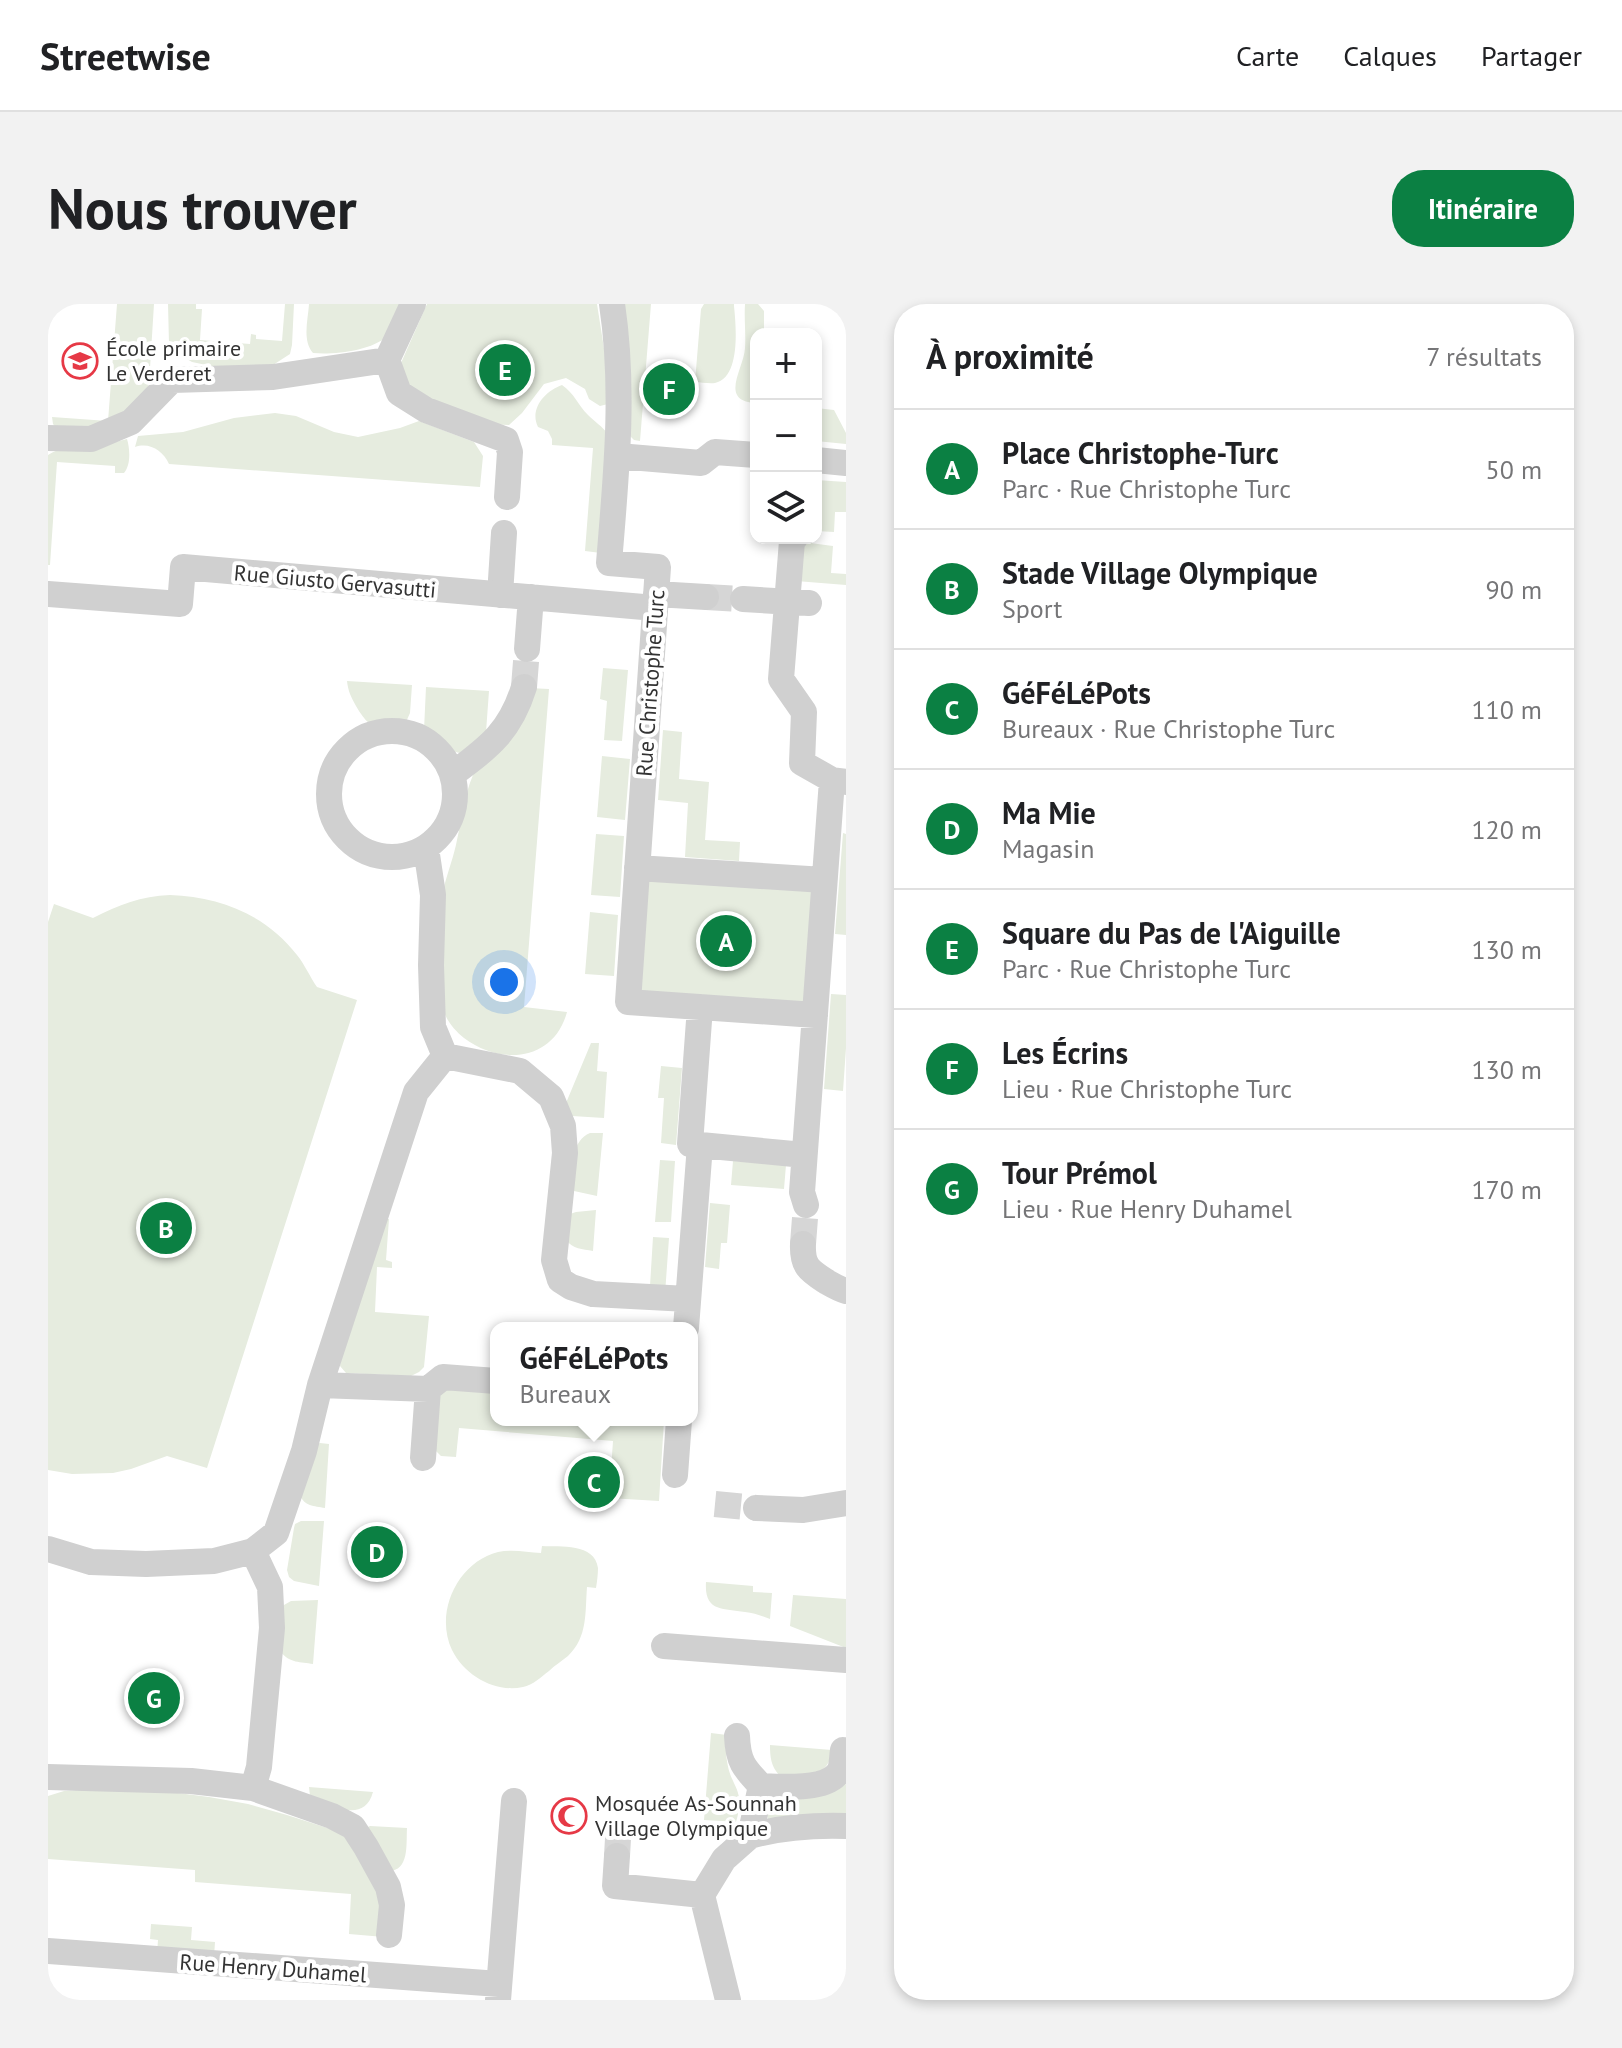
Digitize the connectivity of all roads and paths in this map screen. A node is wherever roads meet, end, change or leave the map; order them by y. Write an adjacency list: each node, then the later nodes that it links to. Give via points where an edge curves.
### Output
1 (413, 304): 3 (street)
2 (612, 304): 6 (street, Rue Christophe Turc)
3 (387, 360): 4 (street, via 273,377 172,380 131,422 91,439); 9 (street, via 399,393 426,410 506,440)
4 (48, 438)
5 (750, 455): 6 (street, via 715,452 701,463)
6 (618, 456): 17 (street, Rue Christophe Turc, via 609,563 658,567)
7 (822, 461): 8 (street)
8 (846, 463)
9 (507, 497)
10 (504, 533): 13 (street)
11 (792, 544): 18 (street)
12 (48, 594): 13 (street, Rue Giusto Gervasutti, via 180,604 183,567)
13 (500, 595): 14 (street, Rue Giusto Gervasutti)
14 (531, 597): 17 (street, Rue Giusto Gervasutti); 19 (street)
15 (706, 597): 17 (street, Rue Giusto Gervasutti)
16 (743, 599): 18 (street)
17 (656, 601): 24 (street, Rue Christophe Turc)
18 (798, 603): 22 (street, via 781,679 804,712 802,763)
19 (527, 649)
20 (524, 687): 21 (street, via 504,731)
21 (453, 774): 23 (street, via 452,816); 23 (street, via 428,741 388,730 349,747 336,764 330,805 350,840 386,857)
22 (839, 781): 25 (street)
23 (426, 848): 28 (street, via 433,895 433,1027)
24 (637, 868): 25 (street); 26 (street, Rue Christophe Turc, via 628,1002)
25 (824, 880): 27 (street)
26 (700, 1007): 27 (street, Rue Christophe Turc); 29 (street, via 690,1144)
27 (815, 1015): 30 (street)
28 (445, 1056): 34 (street, via 520,1071 551,1097 563,1126 565,1153 554,1260 560,1280 593,1294); 37 (street, via 416,1092)
29 (700, 1145): 30 (street); 34 (street)
30 (804, 1155): 31 (street)
31 (806, 1205)
32 (803, 1244): 33 (street, via 809,1270)
33 (846, 1291)
34 (688, 1299): 35 (street)
35 (686, 1322)
36 (490, 1381): 38 (street, via 443,1377)
37 (320, 1385): 38 (street); 45 (street, via 276,1533)
38 (428, 1389): 40 (street)
39 (679, 1426): 41 (street)
40 (423, 1458)
41 (675, 1475)
42 (846, 1503): 43 (street, via 803,1510)
43 (756, 1508)
44 (48, 1549): 45 (street, via 89,1571 214,1561)
45 (253, 1551): 52 (street, via 270,1587 272,1628)
46 (664, 1646): 47 (street)
47 (846, 1660)
48 (737, 1736): 51 (street, via 743,1767)
49 (843, 1750): 51 (street, via 840,1770 828,1782)
50 (48, 1777): 52 (street)
51 (761, 1786): 55 (street)
52 (253, 1788): 58 (street, via 353,1827 388,1887)
53 (514, 1801): 60 (street)
54 (846, 1826): 55 (street, via 774,1829)
55 (750, 1836): 57 (street, via 724,1859)
56 (617, 1856): 57 (street, via 615,1886)
57 (702, 1895): 61 (street)
58 (389, 1935)
59 (48, 1951): 60 (street, Rue Henry Duhamel)
60 (498, 1992)
61 (728, 2000)

